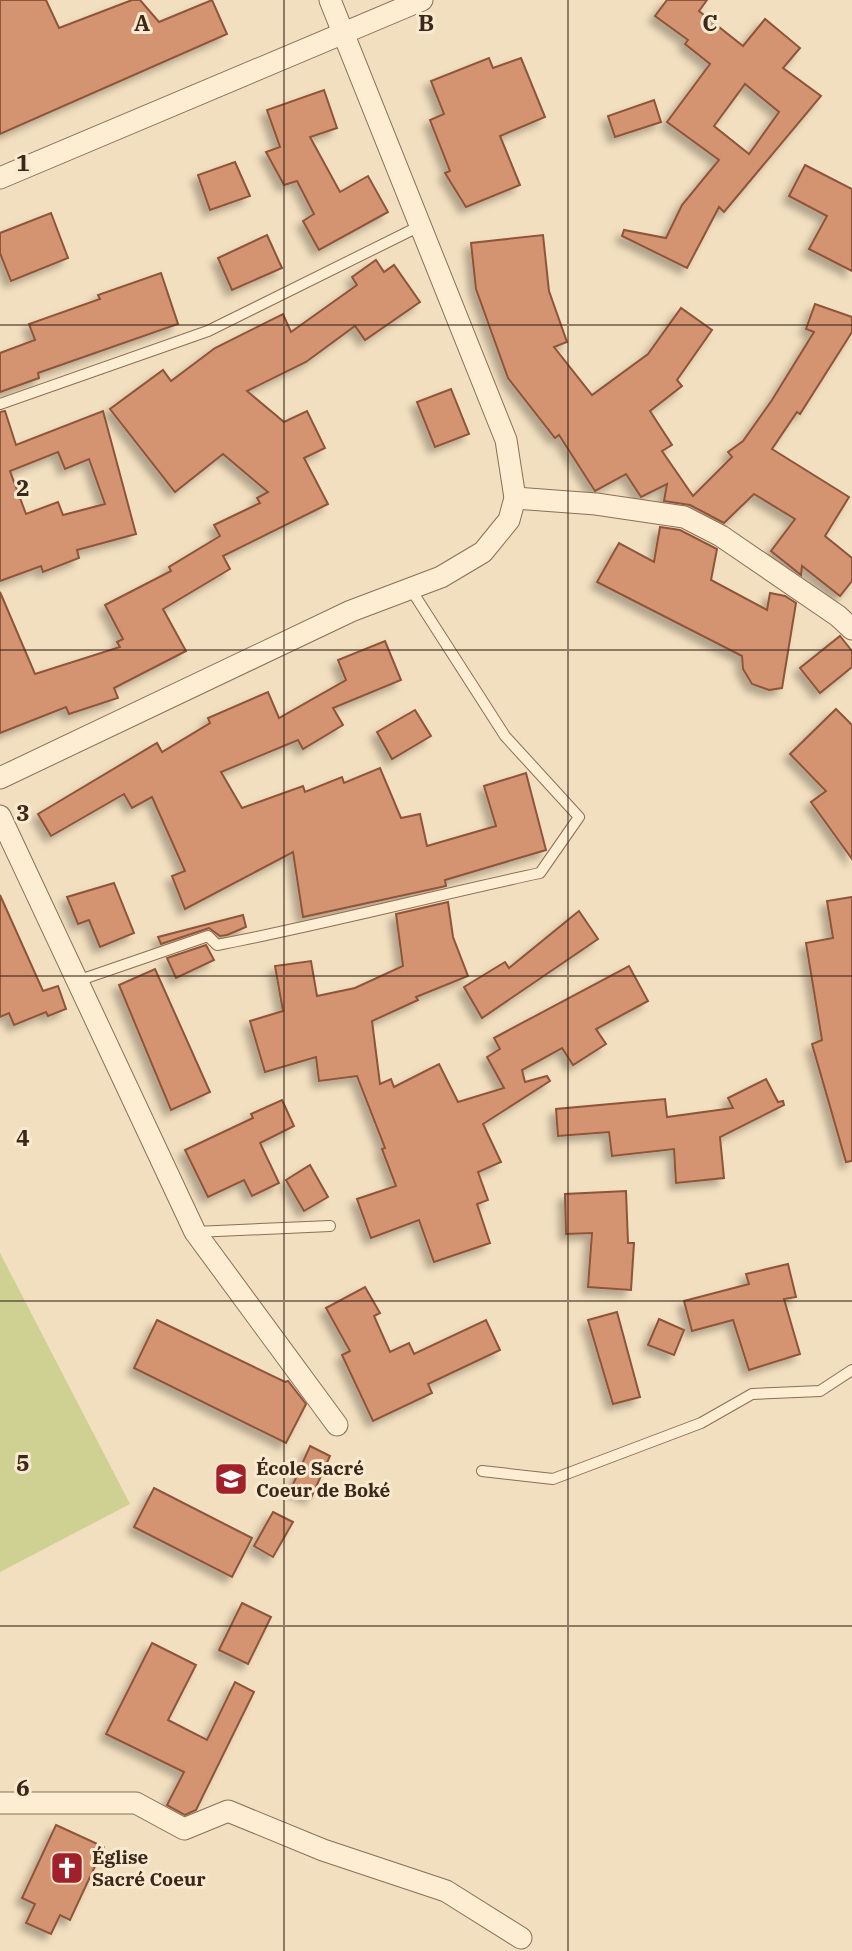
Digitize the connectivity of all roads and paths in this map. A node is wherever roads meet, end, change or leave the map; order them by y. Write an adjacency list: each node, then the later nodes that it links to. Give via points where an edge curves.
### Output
1 (330, 0): 3 (street)
2 (422, 0): 3 (street)
3 (343, 34): 4 (street); 5 (street)
4 (0, 178)
5 (420, 226): 6 (lane, via 208,331); 7 (street, via 506,440)
6 (0, 404)
7 (515, 498): 8 (street, via 509,520 483,552 441,577); 9 (street, via 684,517 721,536)
8 (410, 588): 10 (street, via 351,611); 12 (lane, via 505,736 579,817 540,873 217,945 208,936)
9 (852, 629)
10 (0, 778)
11 (0, 816): 12 (street)
12 (79, 980): 14 (street)
13 (330, 1226): 14 (lane)
14 (195, 1232): 16 (street)
15 (852, 1370): 17 (lane, via 820,1391 752,1394 701,1423 553,1479)
16 (337, 1425)
17 (482, 1471)
18 (0, 1803): 19 (street, via 136,1803 184,1829 228,1811 323,1850 446,1891)
19 (521, 1938)

